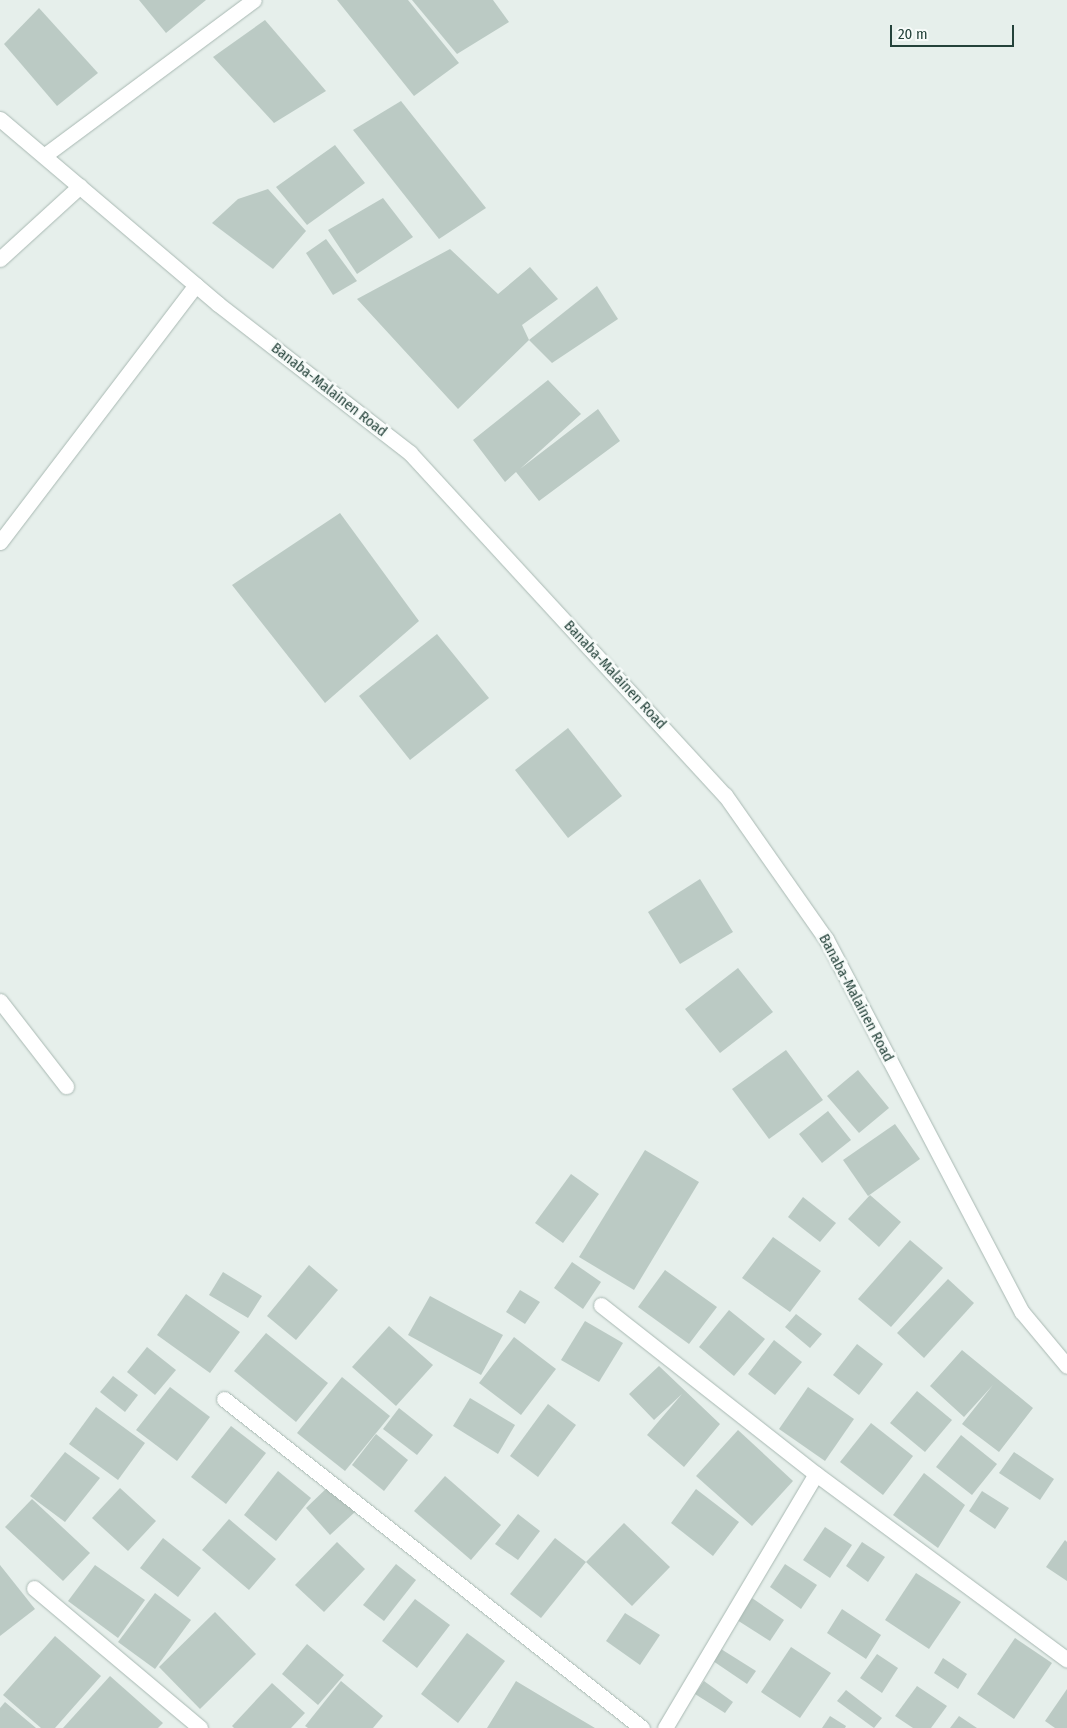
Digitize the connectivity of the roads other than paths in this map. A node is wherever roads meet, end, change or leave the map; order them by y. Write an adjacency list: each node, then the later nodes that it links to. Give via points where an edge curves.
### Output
1 (254, 0): 3 (street)
2 (0, 119): 3 (street, Banaba-Malainen Road)
3 (45, 156): 4 (street, Banaba-Malainen Road)
4 (80, 186): 5 (street); 6 (street, Banaba-Malainen Road)
5 (0, 259)
6 (196, 285): 7 (street); 11 (street, Banaba-Malainen Road, via 410,453 725,794 826,938 1022,1312)
7 (0, 542)
8 (0, 1001): 9 (street)
9 (66, 1086)
10 (601, 1305): 13 (street)
11 (1067, 1366)
12 (224, 1398): 17 (street)
13 (816, 1474): 15 (street); 18 (street)
14 (34, 1588): 16 (street)
15 (1067, 1660)
16 (200, 1728)
17 (642, 1728)
18 (665, 1728)

